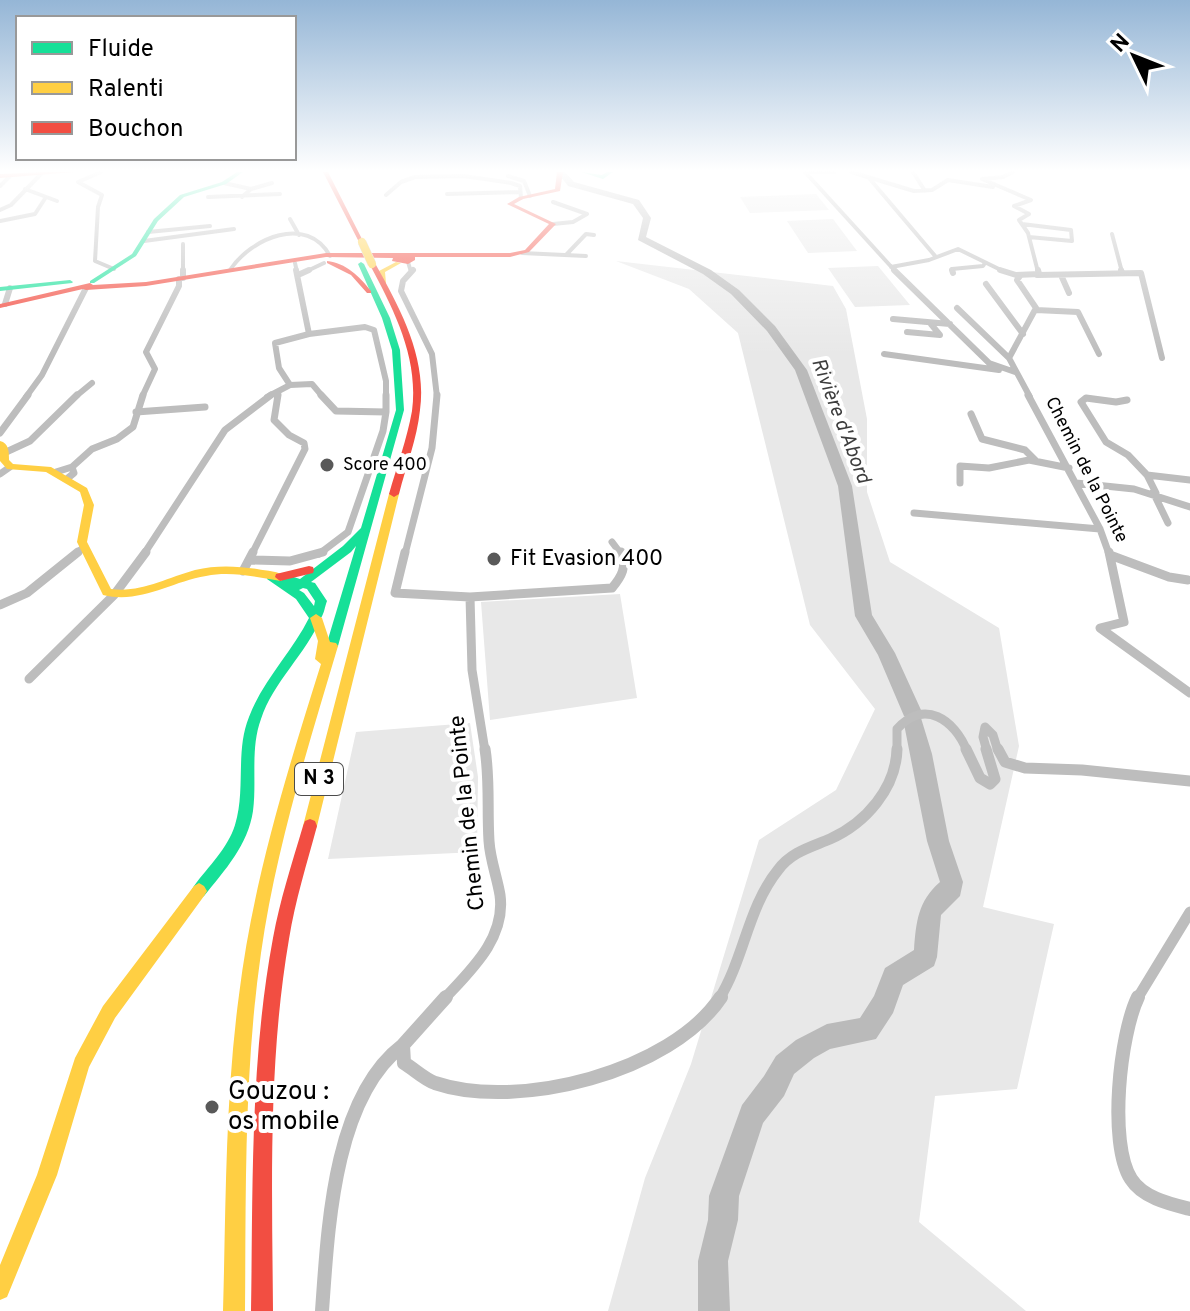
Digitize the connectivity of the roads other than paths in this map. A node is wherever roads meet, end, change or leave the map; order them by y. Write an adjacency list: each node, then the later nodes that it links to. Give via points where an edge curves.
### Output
1 (97, 233): 34 (street, via 95,261)
2 (148, 233): 15 (main road)
3 (164, 233): 15 (street)
4 (181, 233): 15 (street)
5 (349, 233): 17 (main road, N 3)
6 (353, 233): 17 (main road, N 3)
7 (543, 233): 19 (main road)
8 (861, 233): 26 (street)
9 (916, 233): 22 (street)
10 (1027, 233): 16 (street)
11 (1071, 233): 16 (street, via 1072,241)
12 (1112, 234): 29 (street)
13 (299, 235): 24 (street, via 320,242); 27 (street, via 259,240 237,257)
14 (594, 235): 20 (street, via 586,234)
15 (146, 236): 34 (main road, via 134,255)
16 (1029, 237): 30 (street, via 1041,271)
17 (357, 243): 38 (main road, N 3)
18 (183, 244): 33 (street)
19 (522, 253): 20 (street); 23 (main road)
20 (566, 255): 21 (street)
21 (586, 256)
22 (936, 257): 25 (street, via 958,249); 26 (street)
23 (407, 259): 24 (main road); 38 (main road, via 385,268 380,276); 82 (street, via 413,270 401,291 434,361 436,411 428,465 395,593)
24 (319, 260): 27 (main road); 38 (main road, via 353,274); 45 (street)
25 (985, 263): 28 (street, via 952,269); 32 (street)
26 (891, 267): 43 (street)
27 (230, 270): 33 (main road)
28 (953, 273)
29 (1122, 273): 31 (street); 50 (street, via 1142,274)
30 (1037, 275): 31 (street); 32 (street)
31 (1061, 275): 36 (street)
32 (1020, 276): 40 (street, via 1017,280)
33 (181, 278): 34 (main road); 58 (street, via 146,352 155,369)
34 (83, 283): 37 (main road); 61 (street, via 42,375)
35 (986, 284): 46 (street)
36 (1069, 293)
37 (4, 297)
38 (386, 303): 60 (main road, N 3, via 402,372); 94 (main road, N 3, via 411,341 416,409 281,938 264,1118)
39 (957, 308): 49 (street)
40 (1036, 310): 46 (street); 48 (street, via 1078,312)
41 (893, 319): 42 (street)
42 (930, 323): 43 (street); 44 (street, via 940,335)
43 (950, 324): 51 (street)
44 (907, 332)
45 (309, 334): 54 (street, via 275,343 279,368); 60 (street, via 374,330)
46 (1023, 334): 49 (street)
47 (884, 354): 51 (street)
48 (1099, 354)
49 (1009, 358): 52 (street, Chemin de la Pointe)
50 (1162, 358)
51 (1001, 369): 52 (street)
52 (1015, 372): 64 (street, Chemin de la Pointe)
53 (92, 383): 62 (street, via 36,438)
54 (290, 385): 55 (street); 60 (street, via 315,386 336,411)
55 (278, 392): 78 (street, via 274,420 305,449); 81 (street, via 225,430)
56 (1127, 400): 66 (street, via 1081,402 1106,442)
57 (205, 407): 58 (street)
58 (136, 412): 65 (street, via 130,430 92,449)
59 (971, 414): 63 (street, via 982,439 1025,450)
60 (391, 418): 79 (street, via 348,532); 79 (main road, via 357,540 315,569); 88 (main road, N 3)
61 (0, 433)
62 (4, 460): 65 (main road)
63 (1036, 461): 64 (street); 68 (street, via 960,466)
64 (1069, 468): 69 (street, Chemin de la Pointe)
65 (65, 472): 76 (main road, via 88,497)
66 (1147, 475): 67 (street); 70 (street)
67 (1190, 480)
68 (960, 483)
69 (1076, 483): 70 (street); 74 (street, Chemin de la Pointe)
70 (1154, 493): 71 (street); 73 (street)
71 (1190, 507)
72 (914, 513): 74 (street)
73 (1168, 523)
74 (1100, 529): 77 (street, Chemin de la Pointe)
75 (612, 542): 82 (street, via 625,562 612,588)
76 (84, 547): 81 (main road, via 102,585); 83 (street, via 27,593)
77 (1110, 555): 80 (street); 86 (street, Chemin de la Pointe, via 1124,622 1100,628)
78 (246, 565): 79 (main road); 81 (main road)
79 (282, 577): 84 (main road, via 314,588 321,609)
80 (1188, 580)
81 (114, 595): 85 (street)
82 (470, 597): 90 (street, Chemin de la Pointe, via 472,670 489,776 490,853 500,918 474,967)
83 (0, 605)
84 (316, 618): 88 (main road, via 324,641 321,663); 92 (main road, via 253,721 248,810 237,840 109,1012 81,1064 47,1175)
85 (29, 679)
86 (1190, 693)
87 (1190, 781): 90 (street, via 1009,764 985,727 995,779 990,784 978,776 959,729 950,722 912,717 897,729 891,788 850,827 783,863 712,1011 688,1033 623,1067 566,1084 511,1092 458,1090 428,1081 404,1063)
88 (287, 804): 93 (main road, N 3, via 254,947 242,1036)
89 (1190, 912): 91 (street, via 1127,1022 1119,1092 1123,1166 1130,1179 1158,1200)
90 (403, 1045): 95 (street, Chemin de la Pointe, via 371,1076 358,1101)
91 (1190, 1209)
92 (1, 1286)
93 (234, 1311)
94 (262, 1311)
95 (322, 1311)

